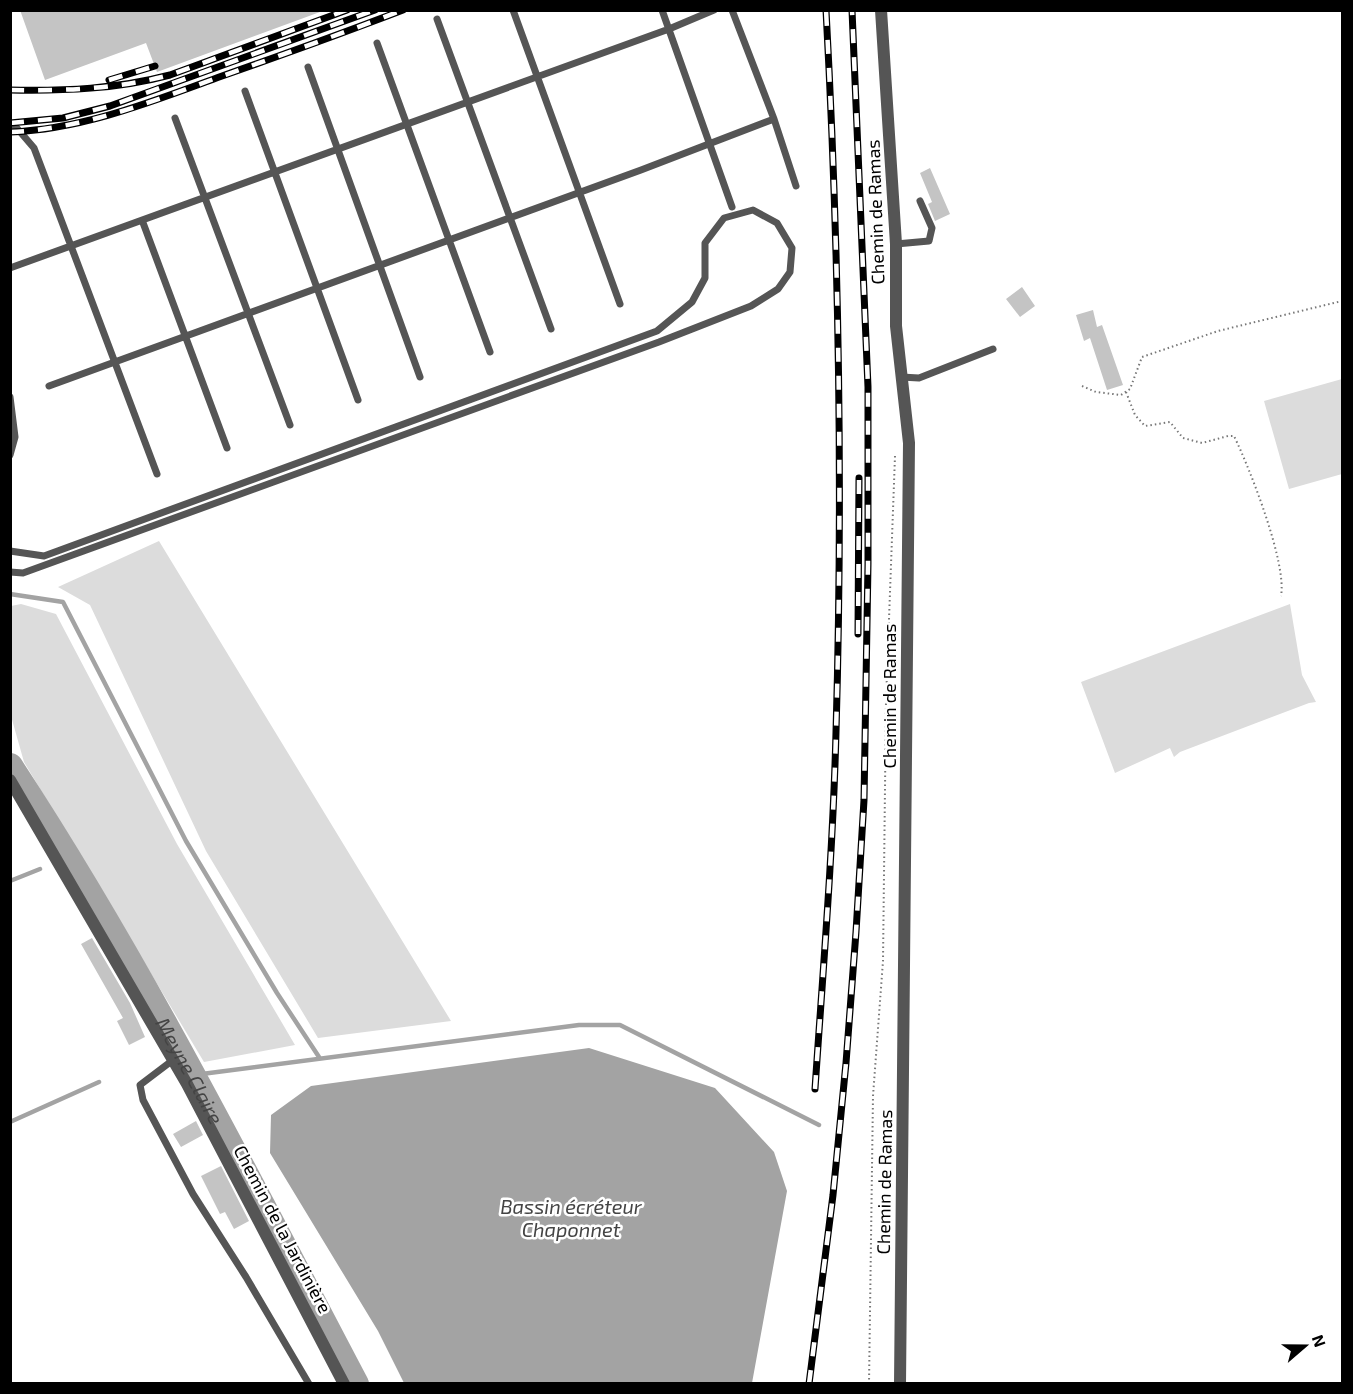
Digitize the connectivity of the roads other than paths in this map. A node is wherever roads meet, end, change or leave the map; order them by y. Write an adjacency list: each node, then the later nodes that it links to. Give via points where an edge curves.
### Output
1 (513, 10): 10 (lane)
2 (662, 10): 7 (lane)
3 (714, 10): 7 (lane)
4 (732, 10): 14 (lane)
5 (881, 10): 28 (street, Chemin de Ramas)
6 (437, 19): 12 (lane)
7 (669, 29): 10 (lane); 17 (lane)
8 (377, 43): 16 (lane)
9 (308, 68): 18 (lane)
10 (537, 76): 12 (lane); 21 (lane)
11 (245, 91): 19 (lane)
12 (468, 102): 16 (lane); 25 (lane)
13 (175, 118): 22 (lane)
14 (774, 119): 17 (lane); 20 (lane)
15 (10, 124): 29 (lane, via 34,148)
16 (406, 124): 18 (lane); 27 (lane)
17 (711, 143): 21 (lane); 24 (lane)
18 (337, 149): 19 (lane); 30 (lane)
19 (274, 172): 22 (lane); 32 (lane)
20 (796, 186)
21 (579, 192): 25 (lane); 33 (lane)
22 (205, 197): 26 (lane); 34 (lane)
23 (920, 201): 28 (lane, via 932,228 929,241)
24 (732, 207)
25 (509, 218): 27 (lane); 35 (lane)
26 (142, 220): 29 (lane); 36 (lane)
27 (448, 240): 30 (lane); 38 (lane)
28 (896, 244): 40 (street, Chemin de Ramas, via 896,326)
29 (70, 246): 31 (lane); 39 (lane)
30 (378, 265): 32 (lane); 41 (lane)
31 (10, 268)
32 (317, 288): 34 (lane); 44 (lane)
33 (620, 304)
34 (248, 313): 36 (lane); 45 (lane)
35 (551, 330)
36 (185, 336): 39 (lane); 46 (lane)
37 (993, 349): 40 (lane, via 919,378)
38 (490, 352)
39 (116, 361): 42 (lane); 48 (lane)
40 (901, 377): 55 (street, Chemin de Ramas, via 909,454)
41 (420, 378)
42 (49, 386)
43 (10, 397): 47 (lane, via 15,437)
44 (358, 400)
45 (290, 425)
46 (227, 448)
47 (10, 455)
48 (157, 474)
49 (10, 551): 50 (lane, via 44,555 657,331 692,302 705,278 705,243 724,218 753,210 777,223 792,248 790,273 778,289 751,306 23,573)
50 (10, 572)
51 (10, 780): 52 (street, Chemin de la Jardinière)
52 (173, 1060): 53 (lane, via 140,1085 143,1100 193,1194); 54 (street, Chemin de la Jardinière)
53 (309, 1383)
54 (344, 1383)
55 (900, 1383)

